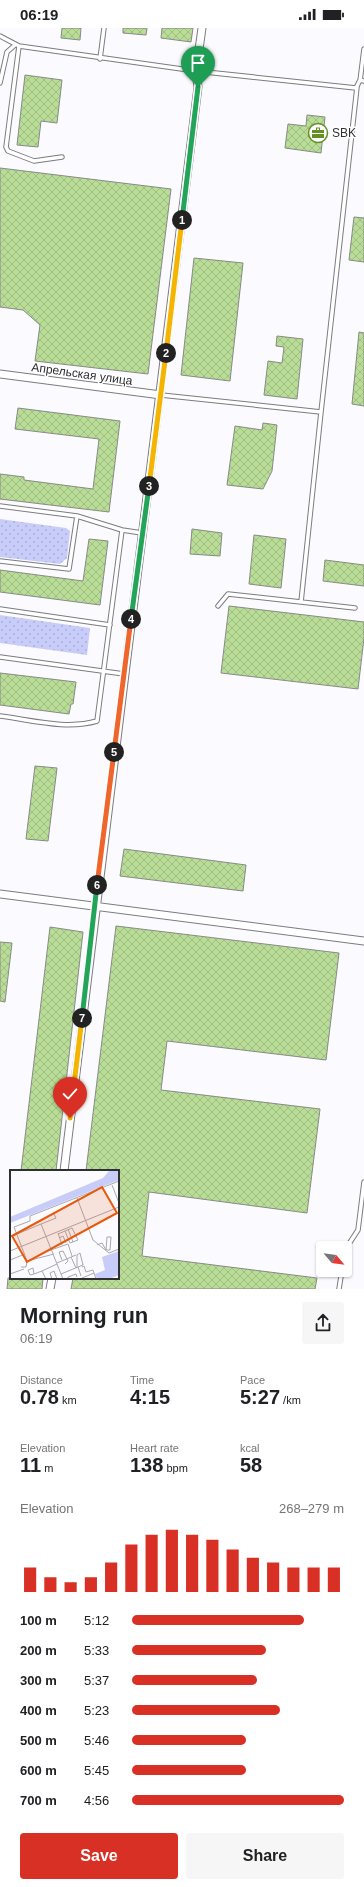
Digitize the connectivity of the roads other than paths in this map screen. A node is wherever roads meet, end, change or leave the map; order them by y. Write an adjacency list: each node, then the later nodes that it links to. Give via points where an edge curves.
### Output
1 (104, 28): 6 (lane)
2 (202, 28): 7 (street)
3 (0, 36): 4 (lane)
4 (17, 46): 6 (lane); 9 (lane, via 7,52); 11 (lane, via 6,147 8,151 34,161)
5 (364, 48): 8 (lane)
6 (100, 59): 7 (lane)
7 (196, 71): 10 (lane); 13 (street, via 198,87)
8 (362, 81): 10 (lane)
9 (0, 83)
10 (356, 88): 14 (lane)
11 (62, 157)
12 (0, 374): 13 (street, Апрельская улица)
13 (161, 395): 14 (lane); 18 (street)
14 (321, 412): 20 (lane)
15 (0, 506): 16 (lane)
16 (77, 516): 17 (lane); 19 (lane, via 69,569)
17 (122, 530): 18 (lane); 24 (lane)
18 (142, 533): 27 (street)
19 (0, 561)
20 (301, 602): 21 (lane, via 228,594); 22 (lane)
21 (218, 606)
22 (355, 608)
23 (0, 609): 24 (lane)
24 (110, 624): 26 (lane)
25 (0, 657): 26 (lane)
26 (104, 672): 27 (lane); 28 (lane, via 98,721 84,725 67,725)
27 (124, 674): 30 (street)
28 (0, 716)
29 (0, 894): 30 (street)
30 (94, 907): 31 (street); 32 (street)
31 (364, 941)
32 (64, 1170)
33 (364, 1182): 34 (lane, via 358,1230)
34 (351, 1241)
35 (341, 1277): 38 (lane)
36 (52, 1279): 37 (street)
37 (50, 1289)
38 (339, 1289)

